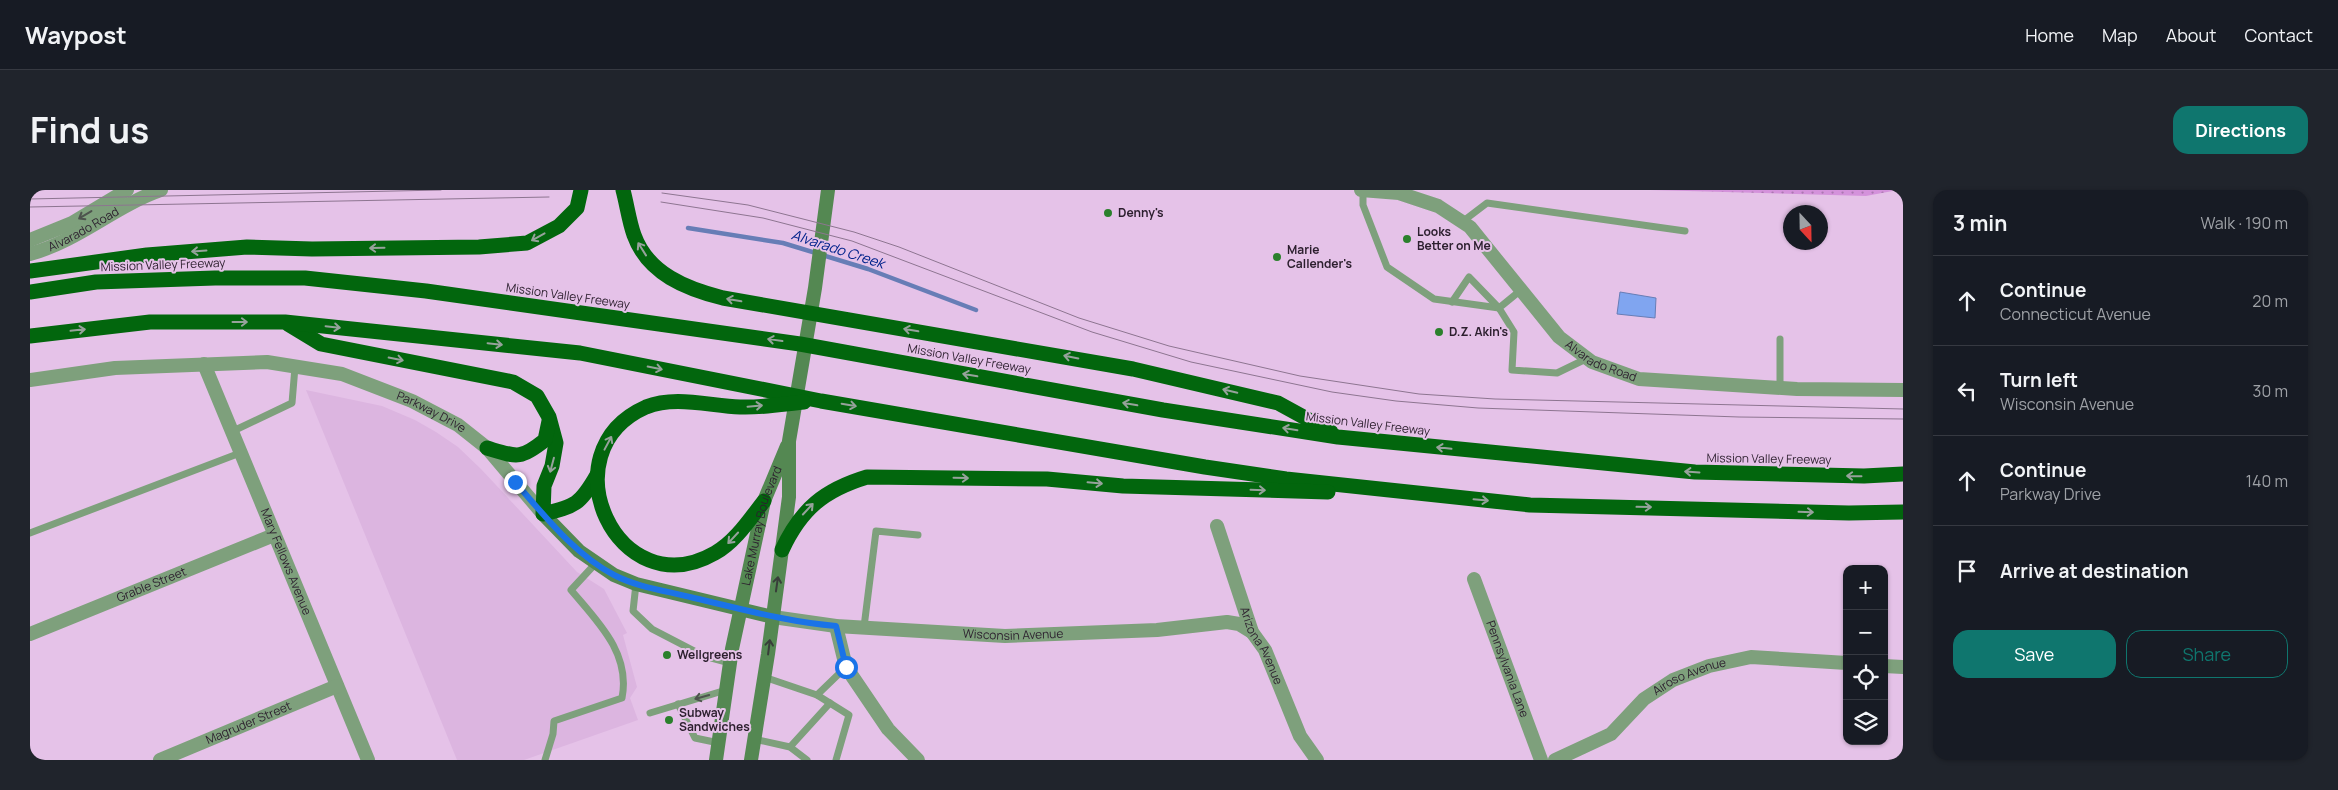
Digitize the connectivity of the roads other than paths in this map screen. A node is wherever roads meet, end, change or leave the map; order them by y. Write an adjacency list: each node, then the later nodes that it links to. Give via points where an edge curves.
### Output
1 (127, 190): 11 (street, Alvarado Road, one-way to 11, via 72,223)
2 (161, 190): 12 (street, Alvarado Road, via 122,207 77,235)
3 (582, 190): 13 (highway, one-way to 13, via 577,208 559,226 527,243 479,247 247,248 147,255)
4 (623, 190): 8 (highway)
5 (633, 190): 8 (highway)
6 (828, 190): 31 (main road, Lake Murray Boulevard)
7 (1362, 190): 9 (street, Alvarado Road, via 1399,193 1438,206); 16 (lane, via 1363,205 1386,267 1434,300)
8 (630, 214): 30 (highway, one-way to 8, via 1278,402 1133,369 700,292 679,284 654,265 634,236)
9 (1462, 222): 10 (lane, via 1486,204); 14 (street, Alvarado Road, via 1470,227)
10 (1685, 231)
11 (30, 240)
12 (30, 254)
13 (30, 271)
14 (1521, 290): 17 (lane); 21 (street, Alvarado Road, via 1559,337)
15 (30, 292): 30 (highway, Mission Valley Freeway, one-way to 15, via 1163,410 800,344 426,291 304,278 214,278 96,282)
16 (1452, 302): 17 (lane); 17 (lane, via 1469,277)
17 (1499, 308): 21 (lane, via 1514,332 1512,370 1557,372)
18 (285, 322): 19 (highway, one-way to 18, via 150,322); 27 (highway, one-way to 27, via 580,353); 28 (highway, one-way to 28, via 321,344 513,382 537,396)
19 (30, 336)
20 (1780, 339): 25 (lane)
21 (1588, 358): 25 (street, Alvarado Road, via 1640,379)
22 (204, 364): 23 (street, Parkway Drive, via 267,362); 24 (street, Parkway Drive, via 115,368); 29 (street, Mary Fellows Avenue)
23 (295, 367): 29 (lane, via 292,403); 32 (street, Parkway Drive, via 342,374 412,401 458,425)
24 (30, 380)
25 (1780, 388): 26 (street, Alvarado Road)
26 (1903, 390)
27 (821, 400): 34 (highway, one-way to 27, via 615,430 648,406 672,402 741,407); 36 (highway, one-way to 36, via 1205,467)
28 (549, 418): 32 (highway, via 545,440 527,454 509,455); 39 (highway, one-way to 39, via 556,443 544,486)
29 (231, 432): 33 (street, Mary Fellows Avenue)
30 (1338, 437): 35 (highway, Mission Valley Freeway, one-way to 30, via 1695,472)
31 (789, 441): 37 (main road, Lake Murray Boulevard); 44 (main road, Lake Murray Boulevard, via 789,497)
32 (487, 448): 39 (street, Parkway Drive)
33 (240, 453): 41 (lane); 42 (street, Mary Fellows Avenue)
34 (597, 474): 37 (highway, one-way to 34, via 728,544 715,553 687,564 659,563 636,554 613,531 602,512); 39 (highway, via 586,494 572,507)
35 (1903, 474)
36 (1433, 496): 38 (highway, one-way to 38, via 1530,505); 44 (highway, one-way to 36, via 813,504 829,492 867,477 1047,479 1123,486)
37 (764, 501): 48 (main road, Lake Murray Boulevard)
38 (1903, 512)
39 (543, 514): 45 (main road, Parkway Drive)
40 (1217, 526): 52 (street, Arizona Avenue)
41 (30, 533)
42 (274, 535): 53 (street, Grable Street); 60 (street, Mary Fellows Avenue)
43 (918, 535): 51 (lane, via 876,531)
44 (782, 550): 49 (main road, Lake Murray Boulevard, one-way to 44)
45 (596, 563): 47 (main road, Parkway Drive); 71 (lane, via 571,590 613,642 622,669 622,698 554,721 554,734)
46 (1474, 579): 78 (street, Pennsylvania Lane)
47 (636, 584): 48 (main road, Parkway Drive); 54 (lane, via 633,611 652,629 704,656)
48 (742, 609): 49 (main road, Parkway Drive); 54 (main road, Lake Murray Boulevard)
49 (773, 617): 50 (street, Wisconsin Avenue); 59 (main road, Lake Murray Boulevard, one-way to 49)
50 (836, 626): 51 (street, Wisconsin Avenue); 57 (street)
51 (864, 627): 52 (street, Wisconsin Avenue, via 1005,636 1157,630 1227,622 1239,624)
52 (1252, 632): 77 (street, Arizona Avenue, via 1265,650 1300,736)
53 (30, 634)
54 (730, 663): 61 (main road, Lake Murray Boulevard)
55 (1843, 663): 79 (street, Airoso Avenue, via 1751,657 1709,666 1673,680 1644,699 1611,734)
56 (1888, 666): 58 (street)
57 (846, 667): 62 (lane); 76 (street, via 888,729)
58 (1903, 667)
59 (764, 677): 62 (lane); 66 (main road, Lake Murray Boulevard)
60 (337, 686): 69 (street, Magruder Street); 70 (street, Mary Fellows Avenue)
61 (726, 690): 64 (lane, one-way to 64); 67 (main road, Lake Murray Boulevard)
62 (817, 695): 63 (lane)
63 (830, 702): 68 (lane); 75 (lane, via 849,714)
64 (678, 704): 65 (lane); 67 (lane, via 695,738)
65 (650, 713)
66 (754, 739): 68 (lane); 73 (main road, Lake Murray Boulevard)
67 (719, 743): 72 (main road, Lake Murray Boulevard)
68 (790, 747): 74 (lane)
69 (160, 760)
70 (368, 760)
71 (545, 760)
72 (716, 760)
73 (751, 760)
74 (807, 760)
75 (836, 760)
76 (918, 760)
77 (1317, 760)
78 (1541, 760)
79 (1555, 760)

